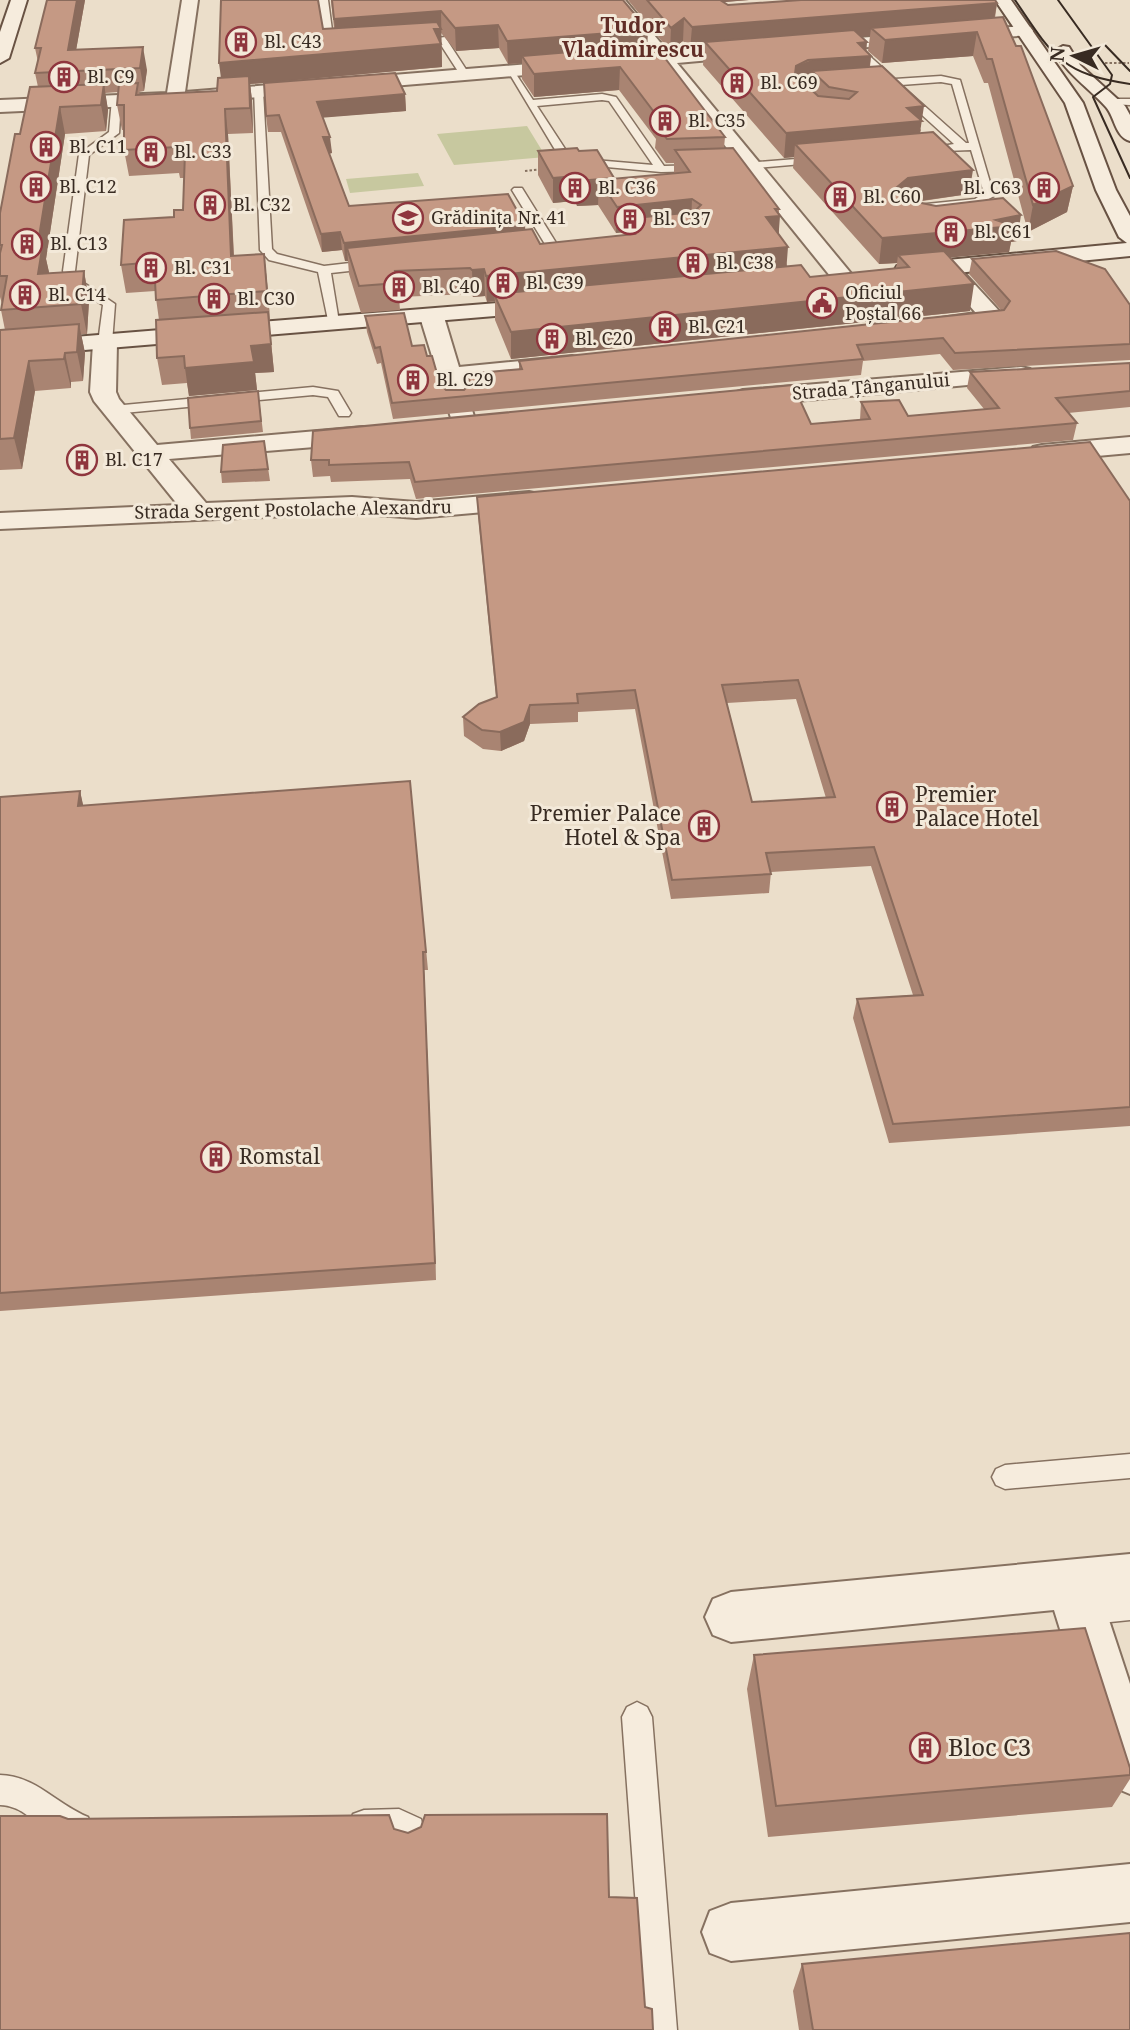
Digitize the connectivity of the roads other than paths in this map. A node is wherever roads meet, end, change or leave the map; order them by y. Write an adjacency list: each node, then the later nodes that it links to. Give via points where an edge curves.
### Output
1 (19, 0): 13 (street)
2 (323, 0): 10 (lane, via 330,48)
3 (616, 0): 14 (street)
4 (1003, 0): 6 (street)
5 (194, 1): 20 (street)
6 (1024, 31): 9 (street); 33 (street, via 1074,103)
7 (1052, 35): 22 (street, via 1073,68)
8 (405, 42): 16 (lane, via 442,39)
9 (850, 43): 11 (street); 17 (lane)
10 (355, 46)
11 (797, 47)
12 (770, 49): 14 (street)
13 (0, 58)
14 (664, 58): 15 (street); 30 (street)
15 (509, 70): 16 (street); 23 (lane)
16 (464, 74): 19 (street)
17 (893, 83): 18 (lane); 26 (lane); 27 (lane, via 954,81)
18 (856, 86)
19 (258, 91): 20 (street); 45 (lane, via 266,250 273,257)
20 (175, 98): 21 (street)
21 (116, 101): 24 (street); 52 (lane, via 114,133 84,154 69,271 72,281 108,303)
22 (1121, 102): 25 (street)
23 (530, 103): 34 (lane, via 567,161); 34 (lane, via 612,99)
24 (0, 106)
25 (1130, 135)
26 (962, 146): 27 (lane); 28 (lane)
27 (975, 146): 36 (lane, via 989,197 905,209 900,215)
28 (910, 151)
29 (831, 159): 30 (lane)
30 (753, 166): 31 (lane); 46 (street)
31 (726, 167)
32 (713, 168): 34 (lane)
33 (1098, 168): 37 (street); 42 (street, via 1091,174 1110,232 1107,240)
34 (661, 169)
35 (518, 190): 39 (lane)
36 (906, 222)
37 (1130, 237)
38 (566, 244): 39 (lane)
39 (552, 246): 40 (lane)
40 (539, 247)
41 (1130, 249): 42 (street)
42 (1074, 254): 44 (street)
43 (391, 263): 45 (lane)
44 (946, 267): 46 (street); 51 (street, via 993,318)
45 (324, 270): 50 (lane)
46 (843, 277): 47 (street)
47 (815, 280)
48 (569, 304): 49 (street)
49 (432, 317): 50 (street); 56 (street)
50 (335, 325): 52 (street)
51 (927, 326)
52 (105, 343): 53 (street); 58 (street, via 103,392)
53 (0, 350)
54 (602, 360): 56 (street)
55 (1041, 373): 57 (street, Strada Țânganului)
56 (450, 375): 61 (street)
57 (717, 400)
58 (113, 410): 59 (lane, via 313,391 332,394); 65 (street)
59 (344, 413)
60 (491, 424): 61 (street)
61 (464, 426): 62 (street)
62 (437, 429)
63 (383, 433): 65 (street)
64 (1130, 445): 66 (street)
65 (152, 453): 68 (street)
66 (1020, 455)
67 (554, 498): 68 (street, Strada Sergent Postolache Alexandru, via 416,510 352,505)
68 (198, 511): 69 (street, Strada Sergent Postolache Alexandru)
69 (0, 521)
70 (1130, 1466): 71 (lane)
71 (1004, 1477)
72 (1130, 1578): 73 (street)
73 (1094, 1601): 74 (street); 76 (street)
74 (730, 1617)
75 (637, 1717): 83 (lane)
76 (1130, 1767)
77 (0, 1790): 79 (lane, via 23,1792 70,1826)
78 (331, 1825): 80 (lane, via 399,1824 410,1830)
79 (111, 1828)
80 (412, 1843)
81 (1130, 1893): 82 (street)
82 (731, 1932)
83 (661, 2030)

